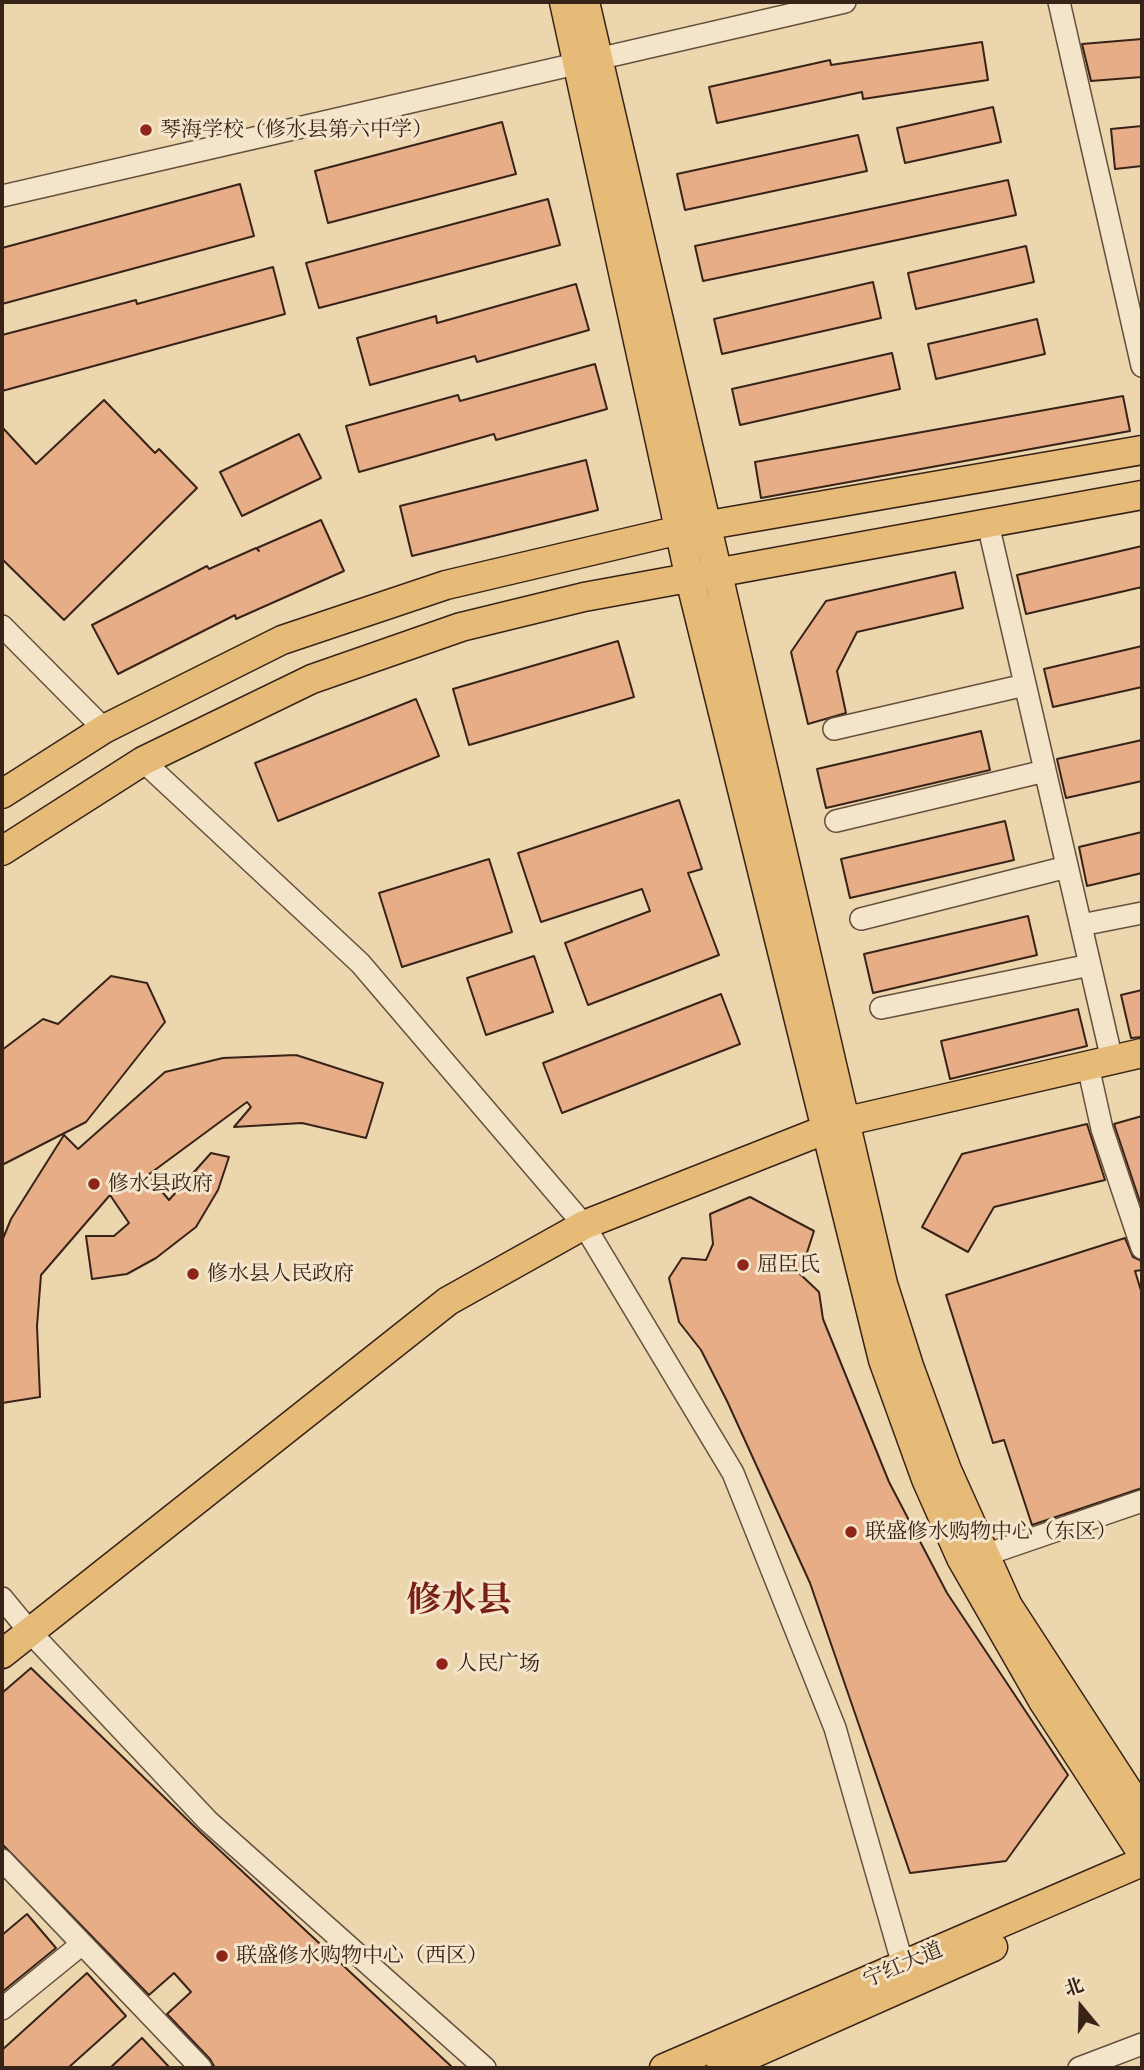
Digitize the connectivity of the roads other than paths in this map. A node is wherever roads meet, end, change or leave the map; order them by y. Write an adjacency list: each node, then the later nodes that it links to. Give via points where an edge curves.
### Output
1 (564, 2): 5 (main road)
2 (585, 2): 5 (main road)
3 (845, 2): 5 (street)
4 (1059, 2): 7 (street)
5 (589, 62): 6 (street); 11 (main road)
6 (2, 196)
7 (1142, 366)
8 (1142, 450): 11 (main road)
9 (1142, 495): 10 (main road)
10 (988, 524): 12 (main road); 14 (street)
11 (693, 528): 12 (main road); 15 (main road, via 446,585 282,640)
12 (703, 577): 17 (main road, via 584,597 461,627 312,679); 30 (main road)
13 (2, 626): 15 (street)
14 (1025, 685): 16 (street); 18 (street)
15 (104, 729): 19 (main road)
16 (834, 729)
17 (143, 761): 21 (main road); 31 (street, via 359,963)
18 (1045, 771): 20 (street); 22 (street)
19 (2, 794)
20 (836, 821)
21 (2, 850)
22 (1067, 867): 24 (street); 25 (street)
23 (1142, 912): 25 (street)
24 (861, 919)
25 (1081, 925): 26 (street)
26 (1090, 965): 27 (street); 29 (street)
27 (881, 1008)
28 (1142, 1053): 29 (main road)
29 (1100, 1063): 30 (main road); 32 (street, via 1102,1129)
30 (836, 1125): 31 (main road); 34 (main road, via 905,1354)
31 (584, 1224): 36 (main road, via 448,1301); 44 (street, via 733,1473 835,1728)
32 (1142, 1248)
33 (1142, 1501): 34 (street)
34 (973, 1556): 38 (main road); 39 (main road, via 1043,1701)
35 (2, 1598): 36 (street)
36 (30, 1632): 37 (main road); 48 (street, via 208,1821)
37 (2, 1654)
38 (1142, 1812)
39 (1142, 1853)
40 (2, 1860): 43 (street)
41 (1142, 1863): 44 (main road, 宁红大道)
42 (1142, 1883): 50 (main road, 宁红大道)
43 (82, 1944): 45 (street); 47 (street)
44 (903, 1965): 49 (main road, 宁红大道)
45 (2, 2009)
46 (1142, 2044): 51 (street)
47 (201, 2068)
48 (485, 2068)
49 (664, 2068)
50 (721, 2068)
51 (1079, 2068)

